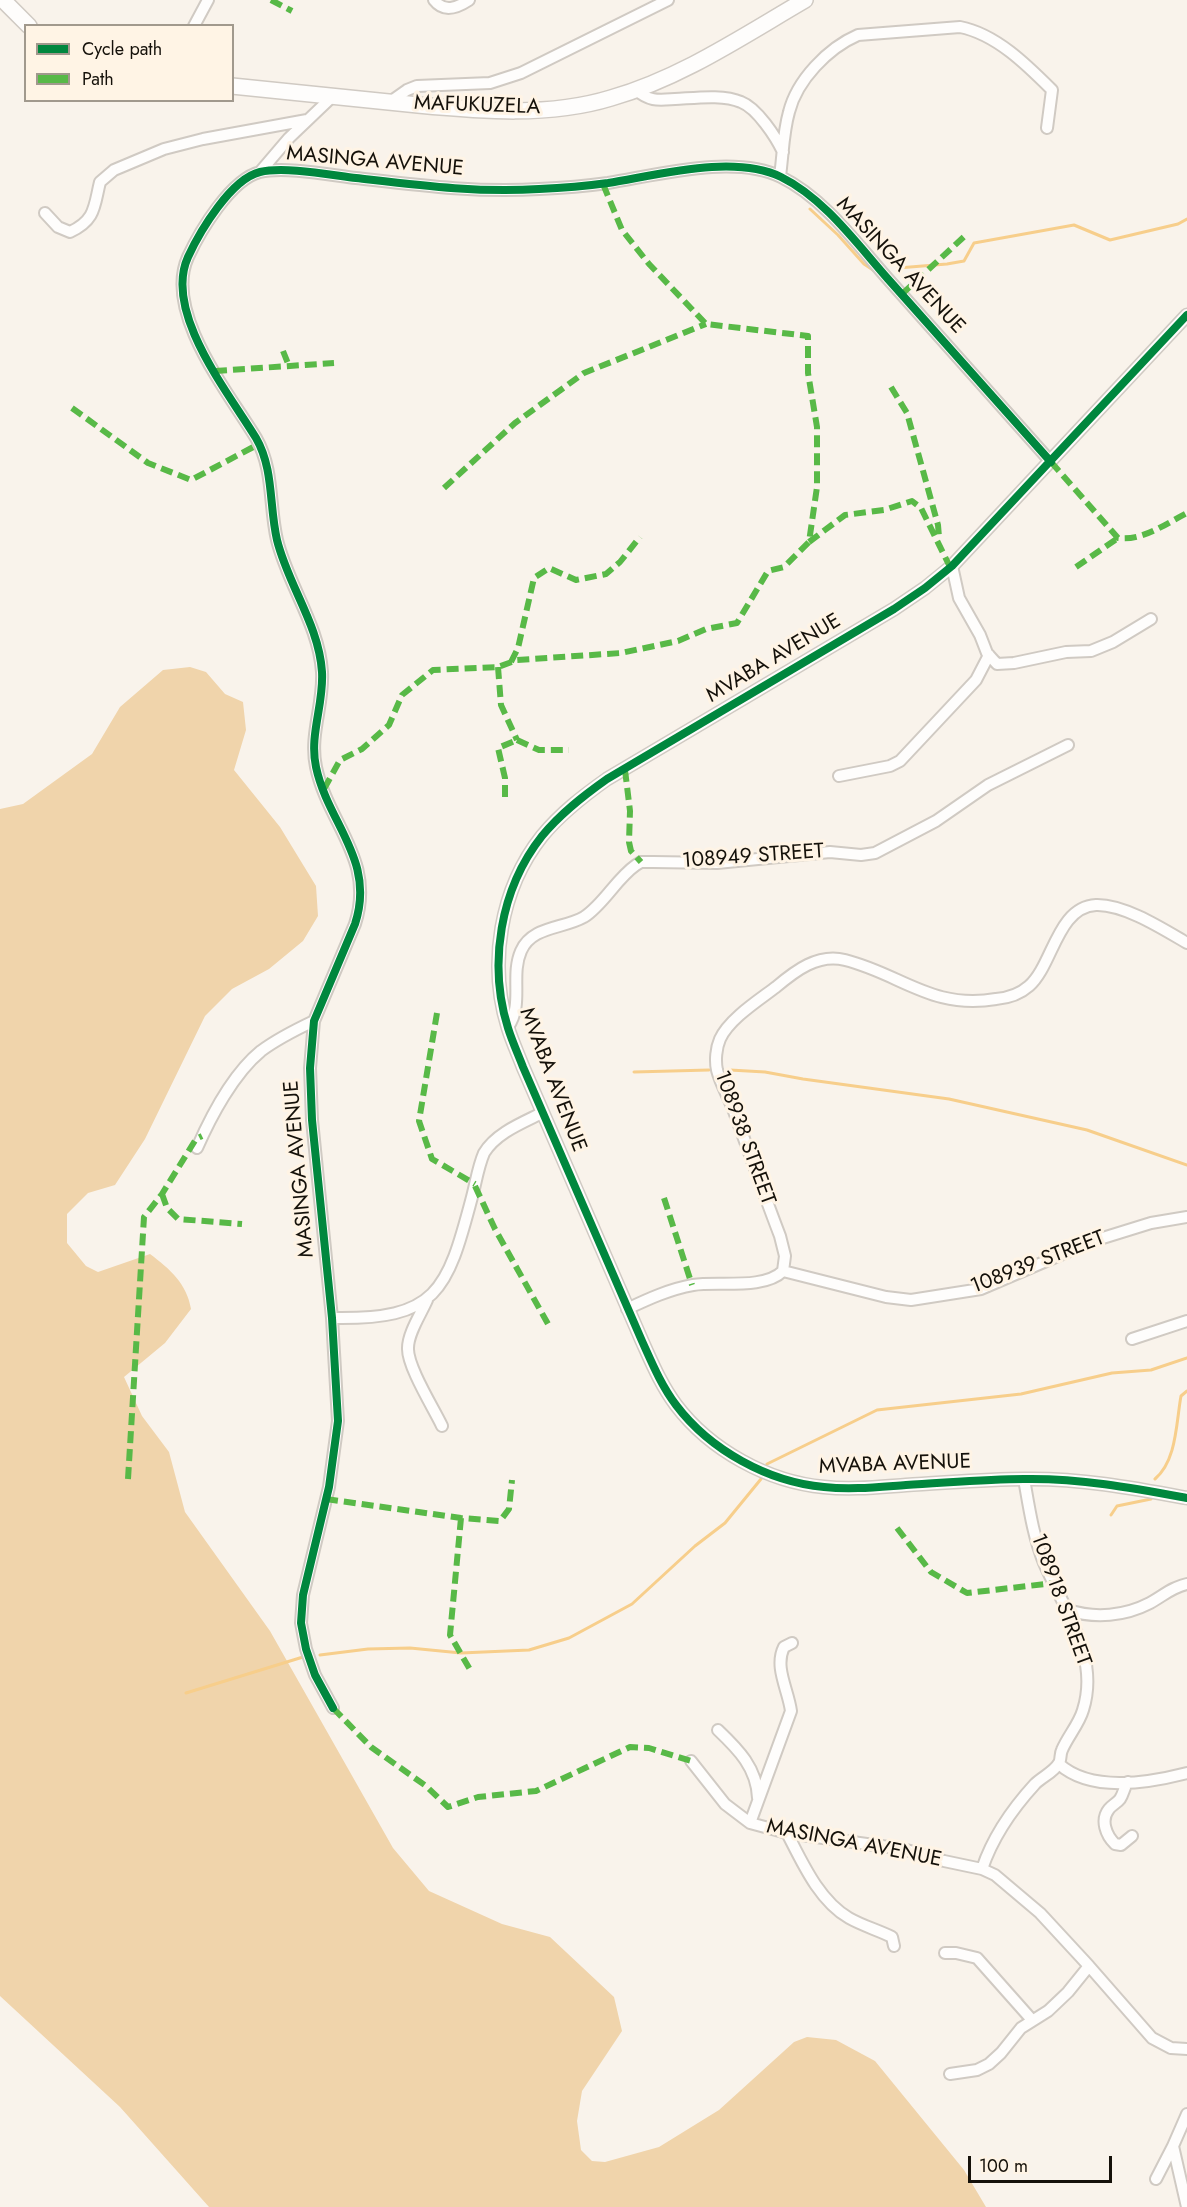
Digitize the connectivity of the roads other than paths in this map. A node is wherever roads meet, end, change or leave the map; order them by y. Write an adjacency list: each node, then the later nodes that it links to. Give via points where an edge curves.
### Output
1 (3, 0): 7 (main road)
2 (208, 0): 8 (street)
3 (434, 0): 4 (street, via 448,8)
4 (469, 0)
5 (668, 0): 12 (street, via 521,73 490,83 417,86)
6 (805, 0): 10 (main road, MAFUKUZELA, via 710,55)
7 (27, 24)
8 (195, 24)
9 (234, 86): 11 (main road, MAFUKUZELA)
10 (636, 90): 12 (main road, MAFUKUZELA, via 582,105 536,110 472,110); 15 (street, via 657,101 741,101 768,127)
11 (333, 96): 12 (main road, MAFUKUZELA); 13 (street)
12 (390, 102)
13 (308, 120): 16 (street); 18 (street, via 164,149 114,170 100,182 93,212 70,232 62,231)
14 (1047, 128): 15 (street, via 1052,90 988,36 960,27 875,33 849,39 807,75 790,106)
15 (783, 152): 17 (street)
16 (260, 172): 17 (street, MASINGA AVENUE, via 301,172 442,188 504,189 603,184 710,168 741,168); 27 (street, MASINGA AVENUE, via 233,190 207,221 186,262 181,287 192,330 265,459 278,542 319,653 322,687 316,721 316,767 351,848 360,887 360,908)
17 (780, 176): 20 (street, MASINGA AVENUE, via 805,192 844,230)
18 (45, 213)
19 (1187, 315): 20 (street, MVABA AVENUE)
20 (1051, 462): 21 (street, MVABA AVENUE)
21 (952, 566): 23 (street, via 959,598); 28 (street, MVABA AVENUE, via 894,609 607,779 559,818 520,869 504,916 499,965)
22 (1150, 619): 23 (street, via 1091,651 997,664)
23 (989, 655): 25 (street, via 976,680 900,761)
24 (1068, 745): 28 (street, 108949 STREET, via 988,785 936,821 875,853 830,852 717,863 638,864 586,916 542,931 528,941 519,956 516,1013)
25 (839, 776)
26 (1187, 944): 32 (street, 108938 STREET, via 1134,915 1097,905 1087,906 1067,921 1038,976 1029,986 1005,998 976,1002 941,997 835,958 809,964 779,984 724,1031 716,1062 780,1236 785,1256)
27 (314, 1021): 30 (street, via 286,1034 244,1067 210,1119); 35 (street, MASINGA AVENUE, via 310,1088)
28 (508, 1027): 29 (street, MVABA AVENUE)
29 (542, 1113): 33 (street, via 488,1146 449,1270); 34 (street, MVABA AVENUE)
30 (197, 1148)
31 (1187, 1217): 32 (street, 108939 STREET, via 1151,1223 1093,1241 981,1289 917,1299 886,1297)
32 (783, 1270): 34 (street, via 760,1282 692,1285)
33 (427, 1299): 35 (street, via 413,1309 390,1316); 38 (street, via 409,1341 408,1354)
34 (627, 1309): 39 (street, MVABA AVENUE, via 677,1407 708,1438 744,1463 806,1485 846,1488)
35 (332, 1318): 44 (street, MASINGA AVENUE, via 338,1421 326,1499 303,1595 301,1623 315,1675)
36 (1187, 1321): 37 (street)
37 (1132, 1339)
38 (442, 1426)
39 (1024, 1479): 40 (street, MVABA AVENUE, via 1110,1484); 42 (street, 108918 STREET, via 1040,1553)
40 (1187, 1498)
41 (1187, 1584): 42 (street, via 1125,1612 1082,1615)
42 (1068, 1610): 47 (street, 108918 STREET, via 1083,1652 1088,1688 1083,1710)
43 (792, 1643): 50 (street, via 784,1647 779,1663 790,1711)
44 (333, 1708)
45 (718, 1730): 50 (street, via 749,1765 758,1785)
46 (691, 1761): 51 (street, MASINGA AVENUE, via 725,1804)
47 (1059, 1764): 49 (street, via 1077,1777); 54 (street, 108918 STREET, via 1016,1808)
48 (1187, 1773): 49 (street)
49 (1128, 1782): 53 (street, via 1105,1816 1105,1825 1115,1844 1121,1845)
50 (758, 1801): 51 (street)
51 (750, 1824): 52 (street, MASINGA AVENUE)
52 (787, 1833): 54 (street, MASINGA AVENUE, via 903,1849); 55 (street, via 828,1900 849,1918 892,1937)
53 (1132, 1836)
54 (982, 1869): 57 (street, MASINGA AVENUE, via 1027,1901)
55 (894, 1946)
56 (945, 1953): 58 (street, via 977,1958)
57 (1089, 1966): 58 (street, via 1048,2011); 59 (street, MASINGA AVENUE, via 1152,2038 1171,2048)
58 (1032, 2020): 60 (street, via 989,2064)
59 (1187, 2049)
60 (950, 2074)
61 (1187, 2114): 62 (street)
62 (1173, 2146): 63 (street); 65 (street)
63 (1177, 2160): 64 (street); 66 (street)
64 (1187, 2170)
65 (1156, 2179)
66 (1187, 2207)

